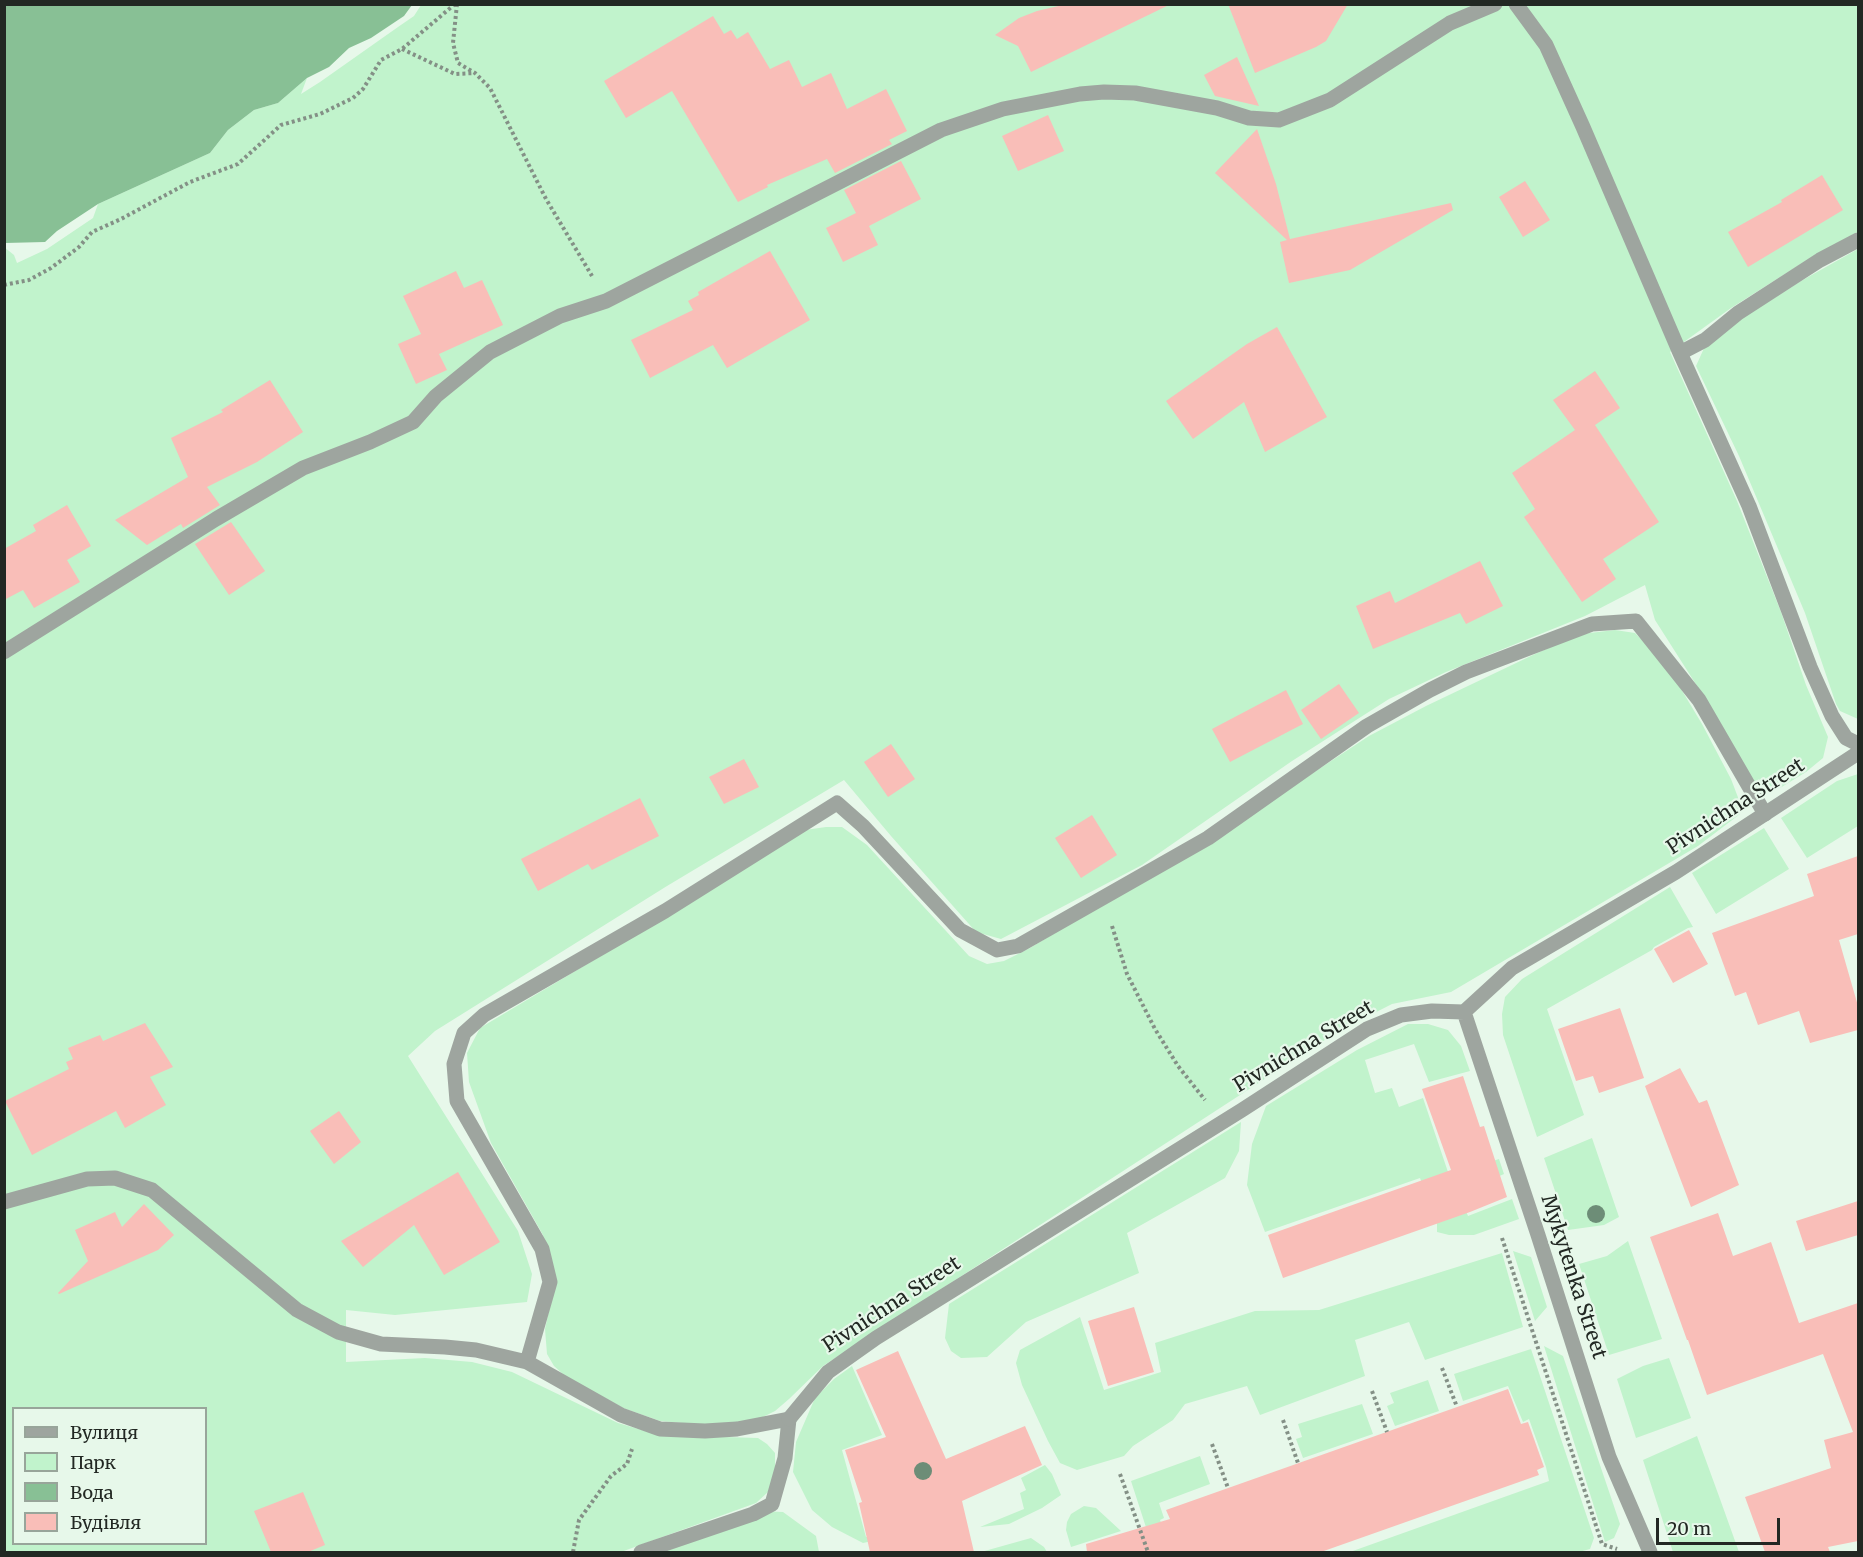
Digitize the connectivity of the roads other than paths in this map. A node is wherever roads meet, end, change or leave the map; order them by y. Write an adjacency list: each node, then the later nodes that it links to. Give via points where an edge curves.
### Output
1 (1495, 4): 5 (street, via 1450,23 1330,100 1279,120 1249,118 1136,93 1104,92 1003,110 941,130 606,301 560,316 490,352 436,396 413,422 303,468)
2 (1516, 4): 4 (street, via 1546,45)
3 (1858, 240): 4 (street, via 1820,260)
4 (1680, 353): 6 (street, via 1749,506 1832,716 1846,738)
5 (4, 652)
6 (1858, 744)
7 (1858, 753): 8 (street, Pivnichna Street)
8 (1765, 814): 9 (street, Pivnichna Street, via 1512,969); 11 (street, via 1699,700 1636,621 1592,624 1466,672 1383,717 1208,838 1018,946 997,950 960,930 837,803 665,911 484,1015 464,1033 454,1064 457,1101 542,1249 550,1282)
9 (1464, 1012): 12 (street, Pivnichna Street, via 1401,1015 1367,1029 876,1338 828,1372); 14 (street, Mykytenka Street, via 1609,1457)
10 (4, 1202): 11 (street, via 87,1179 114,1178 152,1190 297,1310 338,1332 381,1344 476,1350)
11 (527, 1362): 12 (street, via 621,1415 660,1429 737,1429)
12 (789, 1419): 13 (street, via 772,1504)
13 (641, 1552)
14 (1650, 1552)

